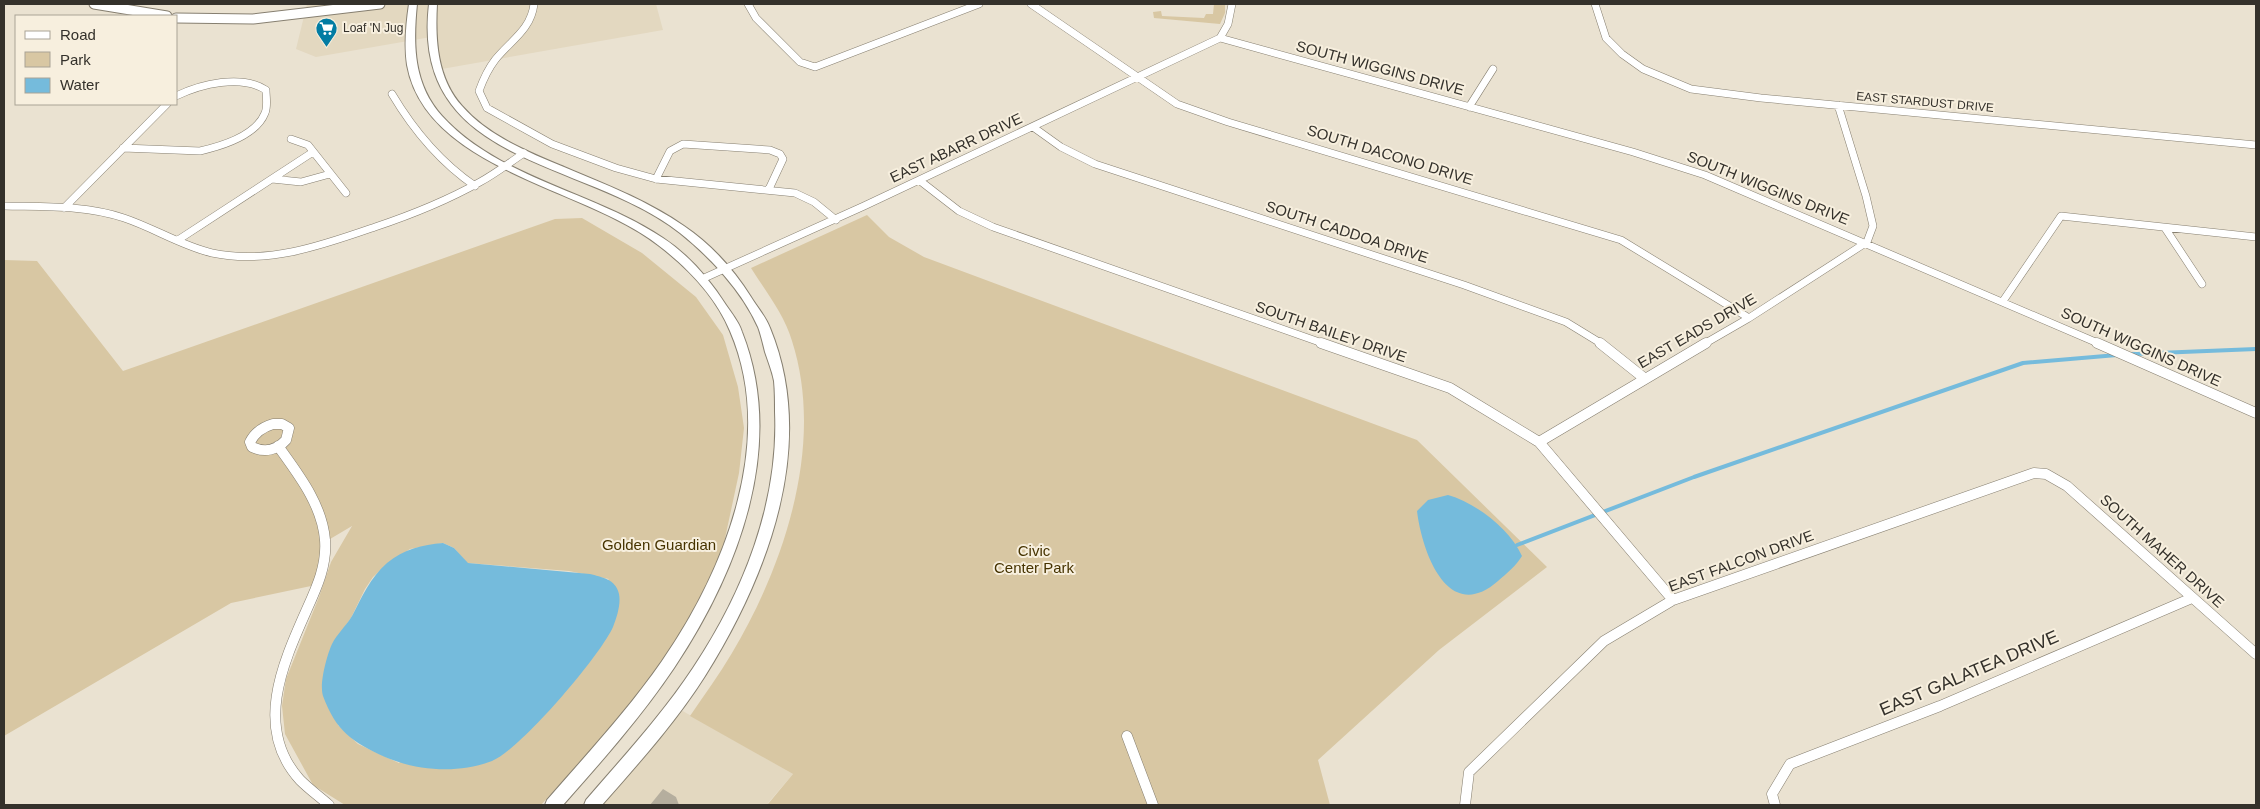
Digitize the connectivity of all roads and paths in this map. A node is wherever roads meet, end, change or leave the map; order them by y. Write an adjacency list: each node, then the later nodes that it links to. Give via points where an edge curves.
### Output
1 (94, 4): 12 (street)
2 (306, 4): 13 (street)
3 (380, 4): 13 (street)
4 (413, 4): 30 (main road, via 409,53 415,79 424,98 439,119 461,138)
5 (433, 4): 29 (main road, via 431,49 446,91 475,122)
6 (534, 4): 33 (street, via 528,25 485,74 479,91 487,108 552,144)
7 (748, 4): 8 (street, via 756,18 800,62 815,67)
8 (979, 4)
9 (1031, 4): 18 (street, SOUTH DACONO DRIVE)
10 (1232, 4): 15 (street, via 1228,24)
11 (1595, 4): 16 (street)
12 (161, 15)
13 (302, 15): 14 (street, via 246,20)
14 (178, 18)
15 (1220, 38): 18 (street, EAST ABARR DRIVE); 23 (street, SOUTH WIGGINS DRIVE)
16 (1606, 38): 22 (street, EAST STARDUST DRIVE, via 1643,69 1690,89)
17 (1493, 69): 23 (street)
18 (1138, 78): 24 (street, EAST ABARR DRIVE); 49 (street, SOUTH DACONO DRIVE, via 1177,104 1228,122 1621,240)
19 (392, 94): 35 (street, via 424,139 454,171)
20 (178, 95): 27 (street, via 207,85 257,84 266,90 266,111 248,131 216,148 200,151)
21 (166, 105): 27 (street)
22 (1838, 105): 26 (street, EAST STARDUST DRIVE); 44 (street, via 1873,226)
23 (1469, 107): 44 (street, SOUTH WIGGINS DRIVE, via 1705,175)
24 (1033, 127): 34 (street, EAST ABARR DRIVE); 50 (street, SOUTH CADDOA DRIVE, via 1061,147 1095,164 1464,285 1566,322 1596,339)
25 (291, 139): 28 (street, via 308,145)
26 (2256, 145)
27 (123, 148): 39 (street)
28 (312, 152): 31 (street); 32 (street)
29 (524, 153): 30 (street); 45 (main road, via 659,215 693,238)
30 (506, 165): 35 (street); 46 (main road, via 640,228 672,249)
31 (330, 174): 32 (street, via 307,183); 37 (street)
32 (272, 179): 43 (street)
33 (656, 179): 36 (street); 36 (street, via 670,151 683,144 761,149 777,152 783,160)
34 (919, 180): 40 (street, EAST ABARR DRIVE); 52 (street, SOUTH BAILEY DRIVE, via 959,211 993,227 1450,388)
35 (475, 186): 43 (street, via 400,218 296,252 229,256)
36 (769, 189): 40 (street, via 801,195)
37 (346, 193)
38 (4, 206): 39 (street)
39 (64, 208): 43 (street, via 123,218)
40 (836, 220): 45 (street, EAST ABARR DRIVE)
41 (2165, 228): 42 (street); 47 (street); 48 (street, via 2061,216)
42 (2256, 236)
43 (178, 240)
44 (1867, 242): 48 (street, SOUTH WIGGINS DRIVE); 49 (street, EAST EADS DRIVE)
45 (725, 269): 46 (street, EAST ABARR DRIVE); 62 (main road, via 761,322 782,390 783,443 772,511 752,572 711,652 667,716)
46 (702, 279): 61 (main road, via 723,306 734,328 744,353 754,396 754,454 742,511 719,575 682,644 635,709)
47 (2202, 284)
48 (2003, 301): 51 (street, SOUTH WIGGINS DRIVE)
49 (1749, 318): 50 (street, EAST EADS DRIVE)
50 (1644, 378): 52 (street, EAST EADS DRIVE)
51 (2256, 413)
52 (1539, 442): 56 (street, SOUTH BAILEY DRIVE)
53 (278, 446): 60 (street, via 318,507 325,542 320,579 288,649 280,675 275,701 277,736 289,766 312,793)
54 (2046, 474): 55 (street, SOUTH MAHER DRIVE, via 2067,486); 56 (street, EAST FALCON DRIVE, via 2023,476)
55 (2192, 598): 57 (street, SOUTH MAHER DRIVE); 59 (street, EAST GALATEA DRIVE, via 1940,706 1790,764)
56 (1672, 600): 64 (street, EAST FALCON DRIVE, via 1604,641 1476,765 1469,772)
57 (2256, 654)
58 (1126, 736): 63 (street)
59 (1773, 800)
60 (330, 805)
61 (553, 805)
62 (592, 805)
63 (1153, 805)
64 (1465, 805)

